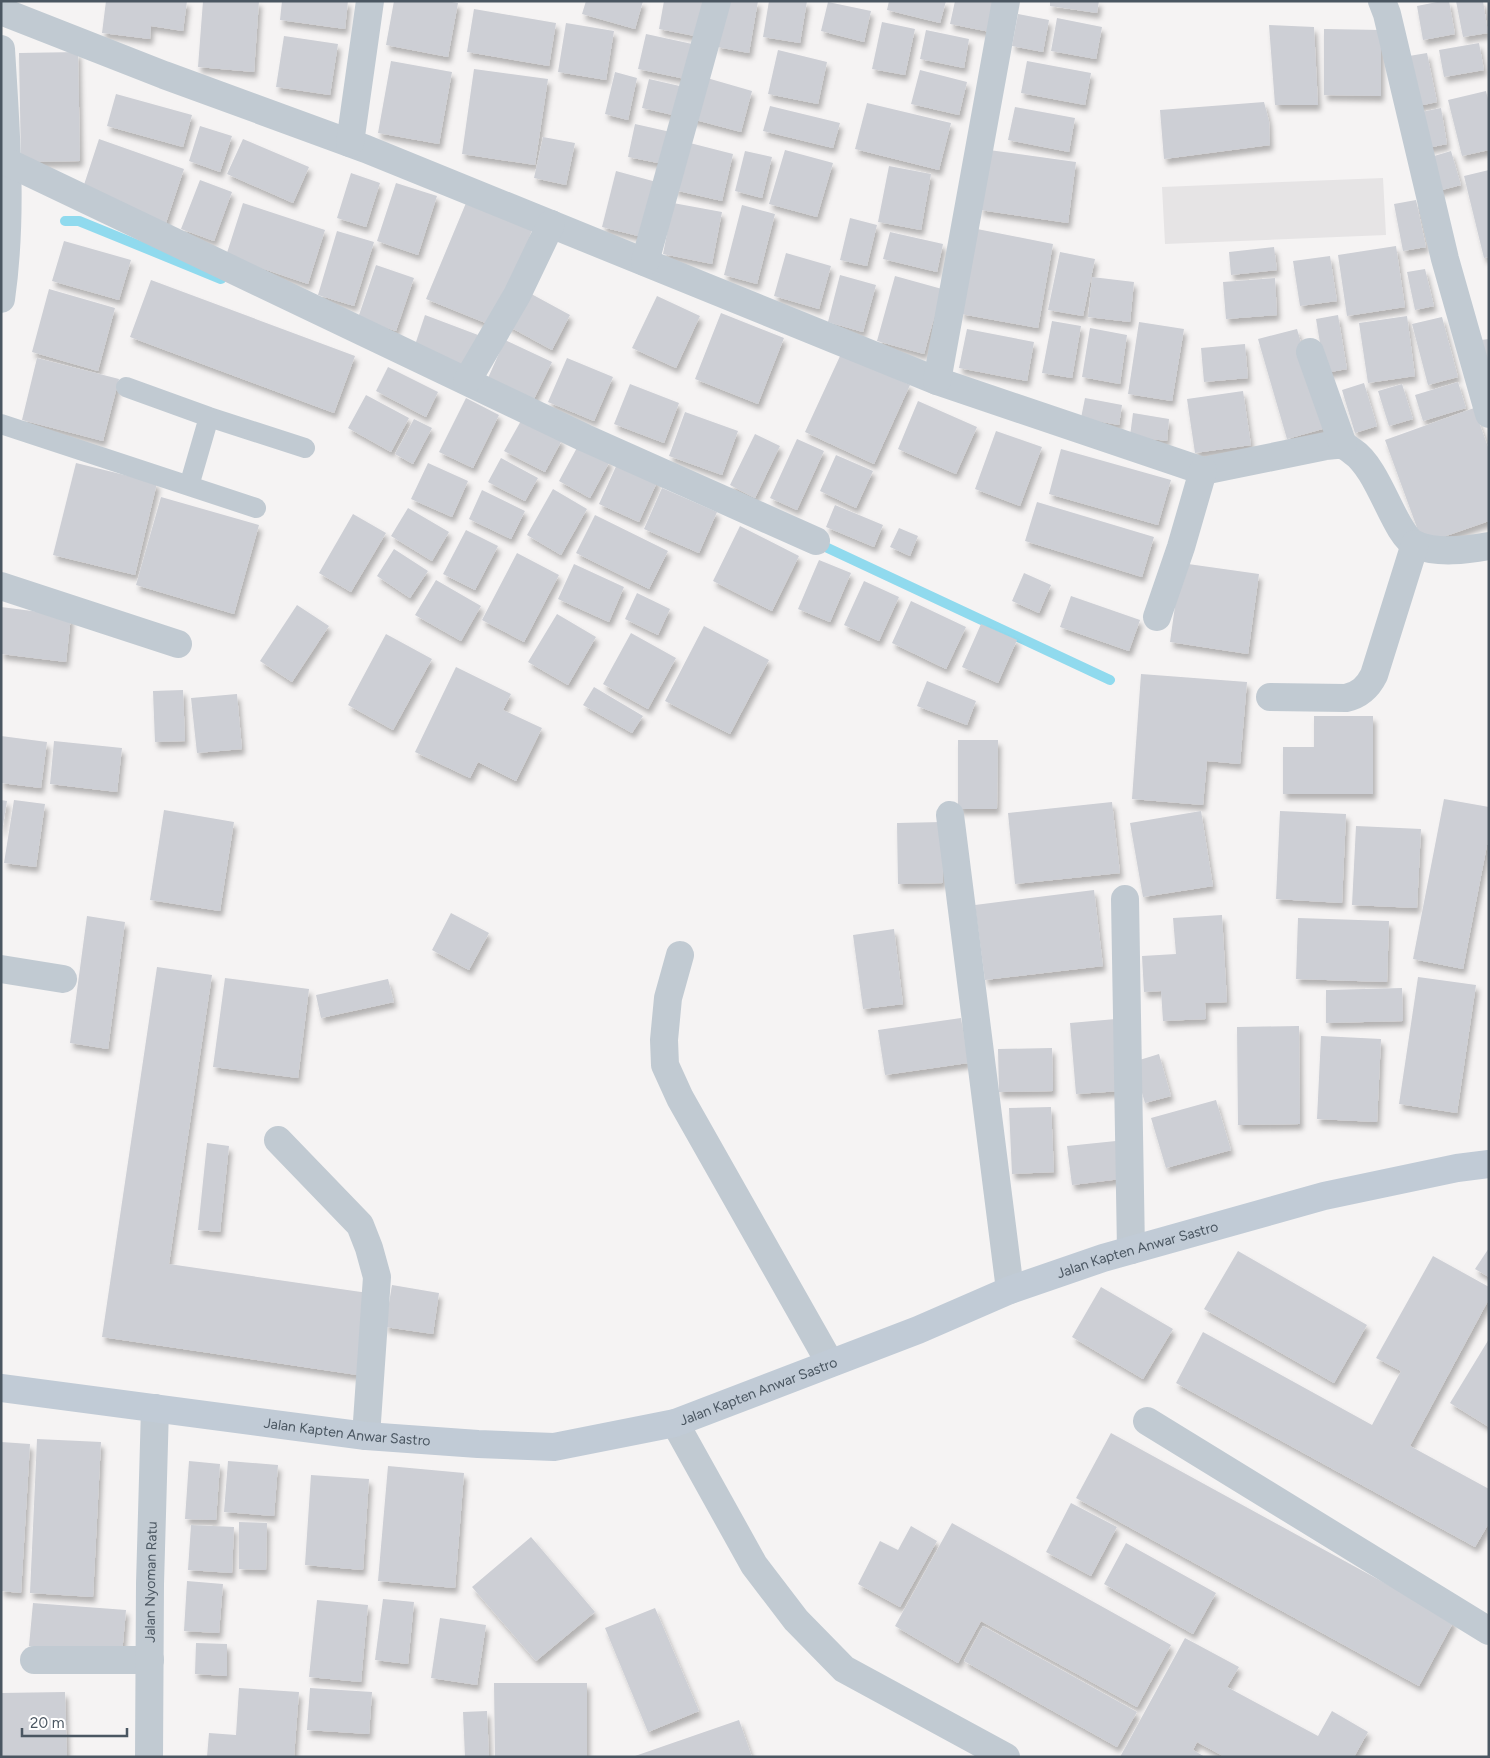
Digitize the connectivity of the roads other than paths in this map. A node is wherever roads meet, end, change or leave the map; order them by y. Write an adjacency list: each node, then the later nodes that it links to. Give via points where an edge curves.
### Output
1 (370, 1): 7 (street)
2 (717, 1): 10 (street)
3 (1006, 1): 14 (street)
4 (1389, 5): 16 (street, via 1445,259)
5 (1, 11): 7 (street)
6 (1, 50): 8 (street)
7 (350, 143): 9 (street)
8 (7, 162): 11 (street, via 5,274); 13 (street)
9 (551, 224): 10 (street); 13 (street, via 516,295)
10 (645, 262): 14 (street)
11 (1, 299)
12 (1310, 352): 19 (street)
13 (467, 381): 24 (street, via 585,438)
14 (937, 381): 21 (street)
15 (126, 387): 17 (lane)
16 (1489, 414)
17 (209, 417): 20 (lane); 22 (lane)
18 (1, 424): 22 (lane)
19 (1343, 445): 21 (street); 25 (street, via 1356,454 1374,476 1405,537)
20 (306, 448)
21 (1203, 471): 28 (street)
22 (189, 486): 23 (lane)
23 (256, 508)
24 (816, 540)
25 (1415, 544): 26 (street, via 1432,549); 30 (street, via 1374,675 1364,690 1346,698)
26 (1489, 546)
27 (1, 586): 29 (street)
28 (1157, 617)
29 (178, 644)
30 (1270, 697)
31 (950, 815): 39 (street)
32 (1125, 899): 38 (street)
33 (680, 956): 40 (street, via 668,998 665,1064 680,1098)
34 (1, 968): 35 (street)
35 (63, 979)
36 (278, 1140): 45 (street, via 360,1225 369,1248 376,1277)
37 (1489, 1164): 38 (street, Jalan Kapten Anwar Sastro, via 1324,1196)
38 (1131, 1250): 39 (street, Jalan Kapten Anwar Sastro)
39 (1010, 1290): 40 (street, Jalan Kapten Anwar Sastro)
40 (830, 1363): 44 (street, Jalan Kapten Anwar Sastro)
41 (1, 1388): 42 (street, Jalan Kapten Anwar Sastro)
42 (155, 1408): 45 (street, Jalan Kapten Anwar Sastro); 48 (street, Jalan Nyoman Ratu)
43 (1146, 1421): 46 (street)
44 (675, 1423): 45 (street, Jalan Kapten Anwar Sastro, via 554,1447); 50 (street, via 754,1565 796,1620 844,1669)
45 (366, 1436)
46 (1489, 1631)
47 (34, 1660): 48 (street)
48 (150, 1660): 49 (street, Jalan Nyoman Ratu)
49 (149, 1757)
50 (1006, 1757)

